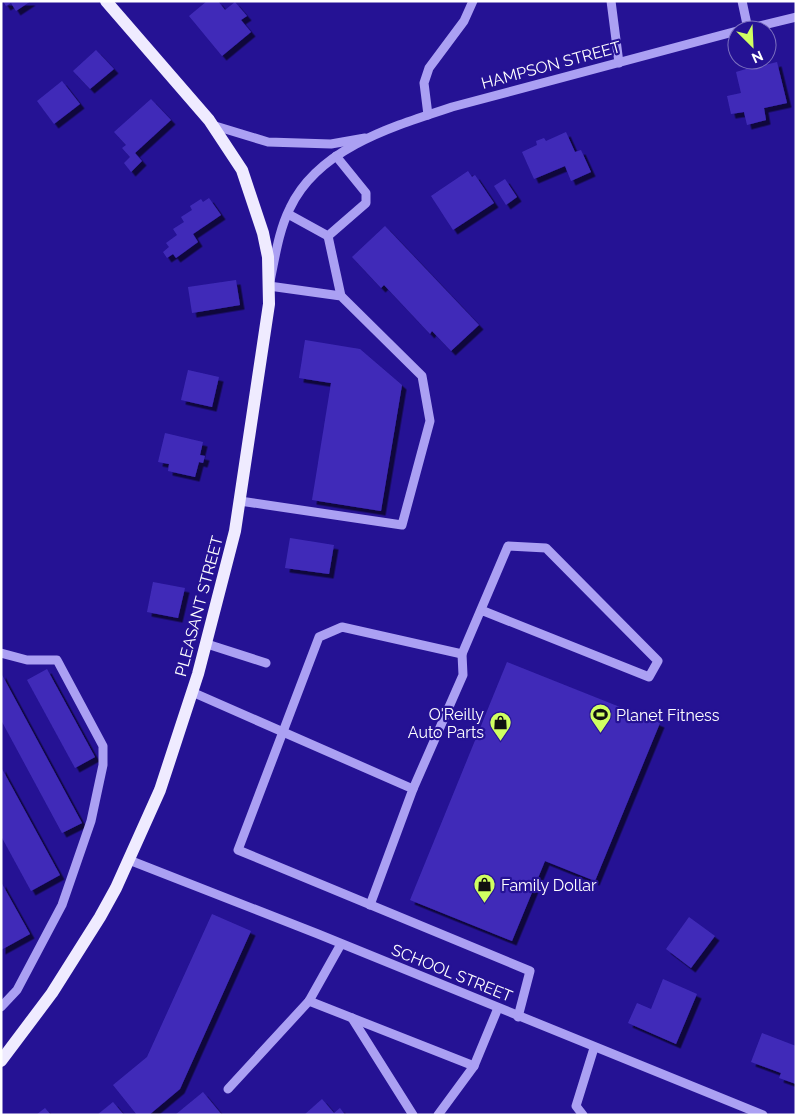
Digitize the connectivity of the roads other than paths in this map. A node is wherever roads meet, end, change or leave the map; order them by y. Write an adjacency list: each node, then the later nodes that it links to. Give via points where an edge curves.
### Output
1 (106, 1): 11 (main road, PLEASANT STREET)
2 (473, 1): 10 (street, via 464,21 429,68 424,83)
3 (611, 1): 9 (street)
4 (742, 1): 6 (street)
5 (796, 17): 7 (street)
6 (744, 20)
7 (777, 21)
8 (727, 34): 9 (street, HAMPSON STREET)
9 (620, 63): 10 (street, HAMPSON STREET)
10 (428, 115): 12 (street, HAMPSON STREET)
11 (212, 125): 12 (street, HAMPSON STREET, via 268,142 331,144); 16 (main road, PLEASANT STREET, via 242,170 263,233)
12 (375, 136): 13 (street, HAMPSON STREET)
13 (336, 156): 14 (street, HAMPSON STREET, via 303,186); 15 (street, via 366,193 366,203)
14 (288, 214): 15 (street); 16 (street, HAMPSON STREET, via 278,238)
15 (328, 236): 17 (street)
16 (270, 286): 17 (street); 18 (main road, PLEASANT STREET)
17 (341, 296): 18 (street, via 422,376 430,421 402,525)
18 (240, 501): 20 (main road, PLEASANT STREET, via 236,531)
19 (481, 610): 19 (street, via 508,546 546,548 658,661 649,677); 22 (street)
20 (207, 644): 23 (street); 24 (main road, PLEASANT STREET)
21 (1, 653): 31 (street, via 27,660 57,660 103,746 103,765 91,821 62,905 17,990)
22 (462, 654): 25 (street, via 342,627 334,630 319,637); 26 (street, via 463,675)
23 (266, 663)
24 (192, 692): 25 (street); 27 (main road, PLEASANT STREET, via 160,790)
25 (282, 732): 26 (street); 28 (street, via 238,850)
26 (413, 789): 28 (street)
27 (129, 860): 29 (street, SCHOOL STREET); 36 (main road, PLEASANT STREET, via 74,960)
28 (370, 905): 33 (street, via 530,971)
29 (342, 944): 30 (street); 32 (street, SCHOOL STREET)
30 (309, 1000): 34 (street); 38 (street)
31 (1, 1007)
32 (498, 1008): 33 (street, SCHOOL STREET); 37 (street)
33 (518, 1017): 35 (street, SCHOOL STREET)
34 (351, 1018): 37 (street); 39 (street)
35 (594, 1048): 41 (street, via 576,1106); 42 (street, SCHOOL STREET)
36 (1, 1061)
37 (474, 1066): 40 (street)
38 (228, 1089)
39 (414, 1115)
40 (438, 1115)
41 (583, 1115)
42 (763, 1115)

